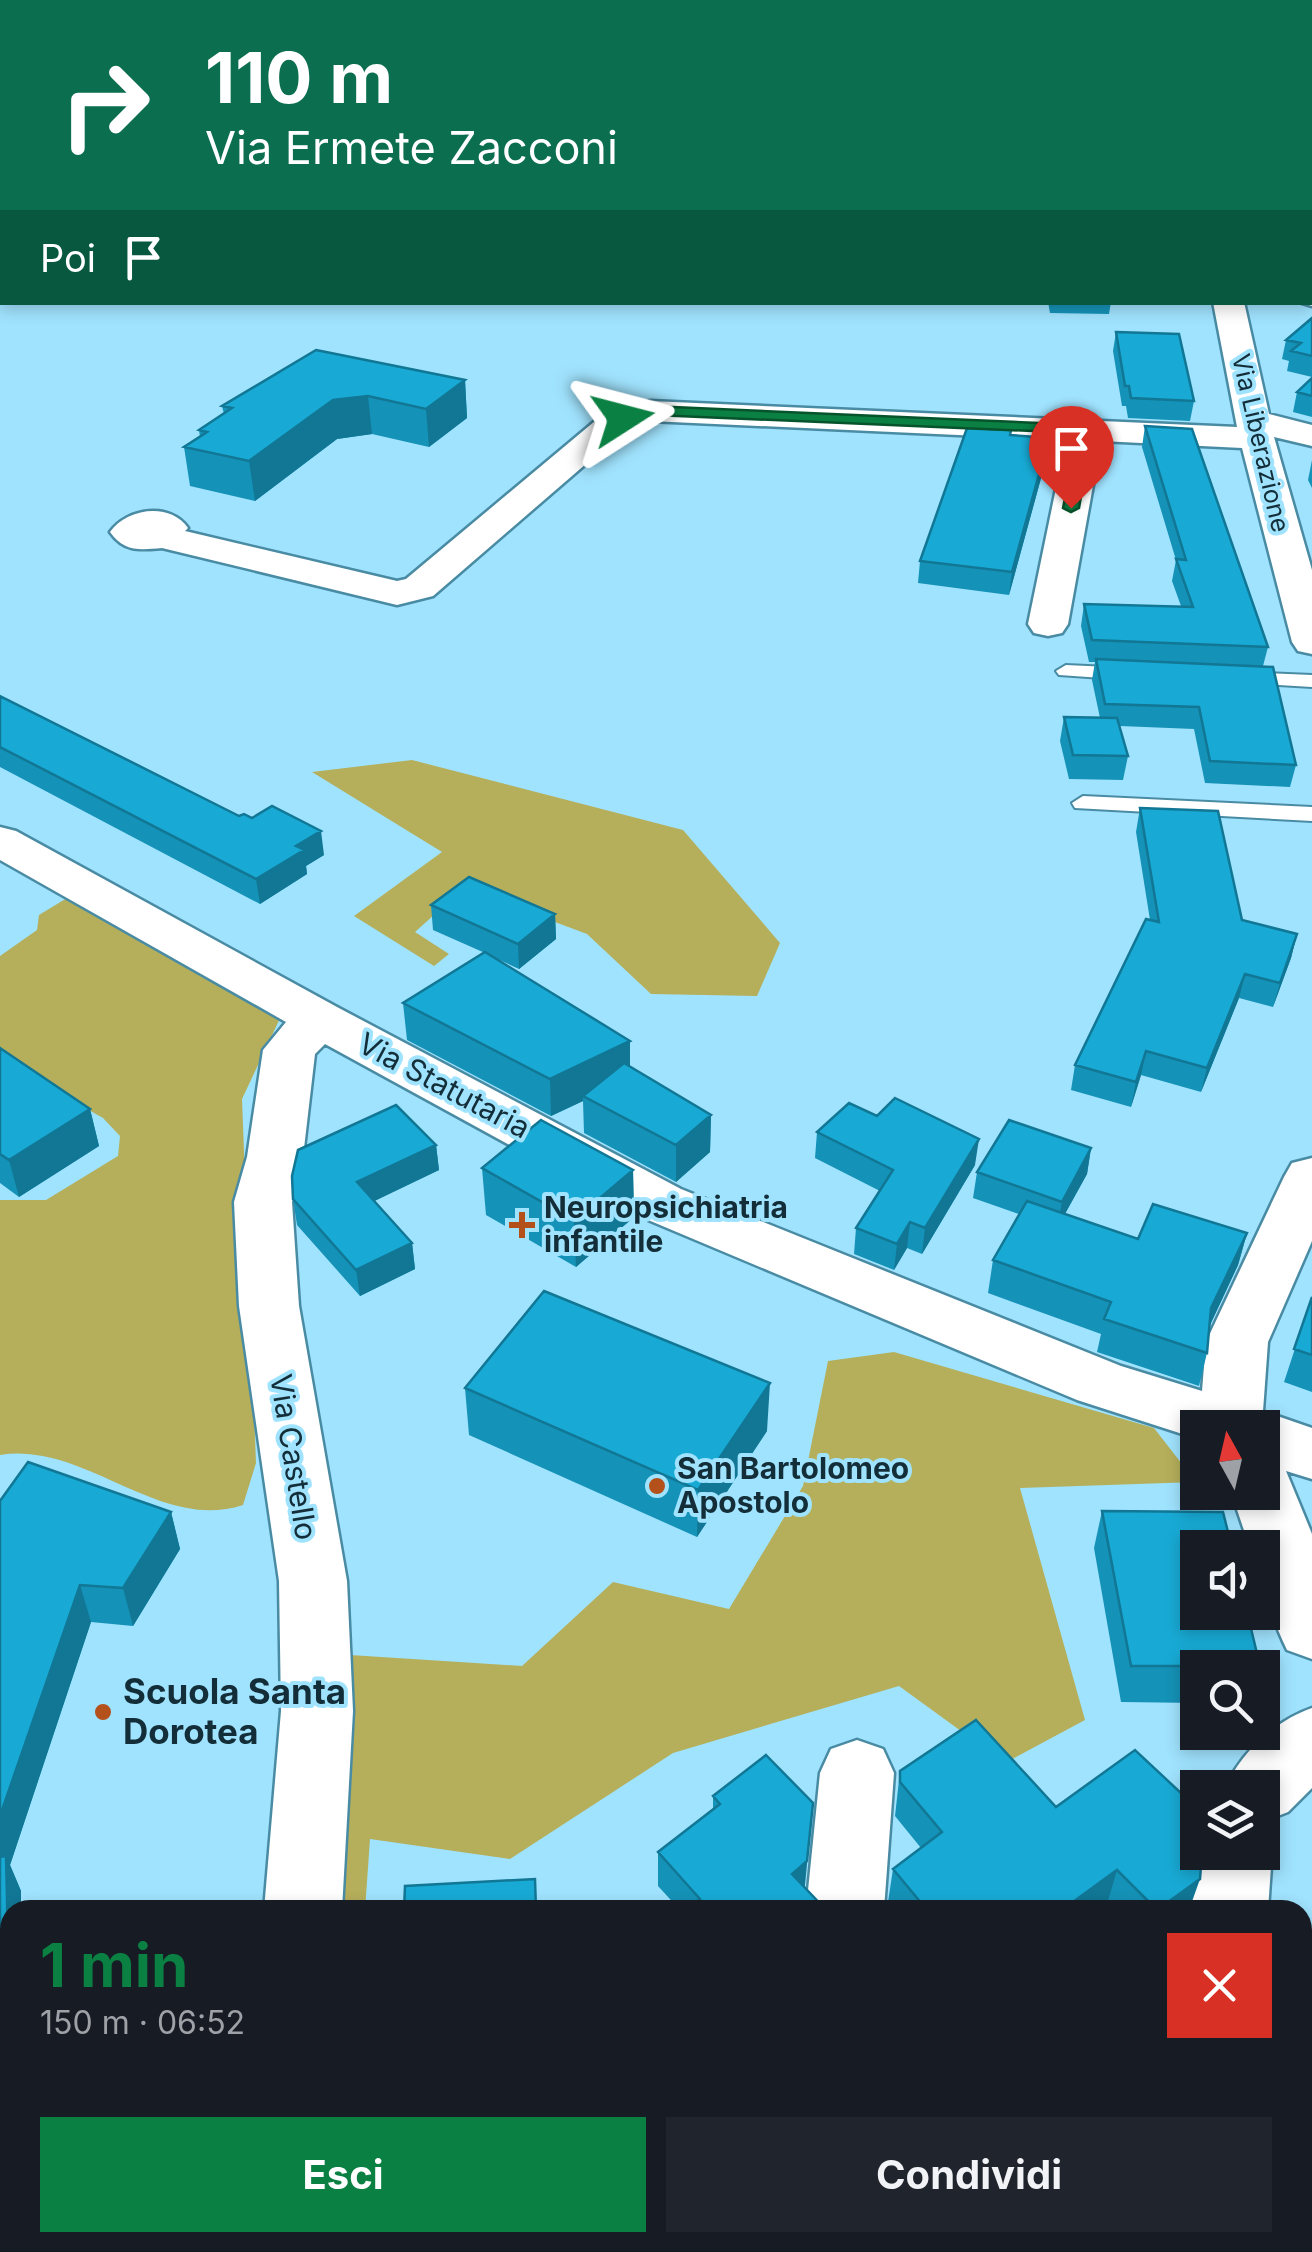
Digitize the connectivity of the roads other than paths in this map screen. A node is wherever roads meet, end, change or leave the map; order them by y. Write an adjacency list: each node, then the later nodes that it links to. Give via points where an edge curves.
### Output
1 (1229, 305): 3 (street, Via Liberazione)
2 (1086, 429): 3 (street); 6 (street, via 635,414 409,592); 7 (street)
3 (1256, 430): 4 (street); 5 (street, Via Liberazione)
4 (1312, 436)
5 (1294, 513): 8 (street, Via Liberazione)
6 (162, 537)
7 (1048, 624)
8 (1312, 642)
9 (1066, 671): 10 (lane)
10 (1161, 675)
11 (1218, 678): 12 (lane)
12 (1312, 681)
13 (1083, 803): 14 (lane)
14 (1312, 814)
15 (0, 840): 16 (street, Via Statutaria)
16 (319, 1019): 18 (street, Via Statutaria, via 672,1208 1099,1383); 28 (street, Via Castello, via 290,1050 263,1202 269,1306 313,1582 317,1711)
17 (1312, 1177): 19 (street, via 1238,1342)
18 (1182, 1410)
19 (1240, 1410)
20 (1280, 1443): 21 (street, Via Statutaria)
21 (1312, 1454)
22 (1270, 1510): 23 (street)
23 (1312, 1629)
24 (1312, 1740): 25 (street)
25 (1280, 1771)
26 (858, 1773): 29 (street)
27 (1232, 1870): 30 (street)
28 (304, 1900)
29 (846, 1900)
30 (1230, 1900)

